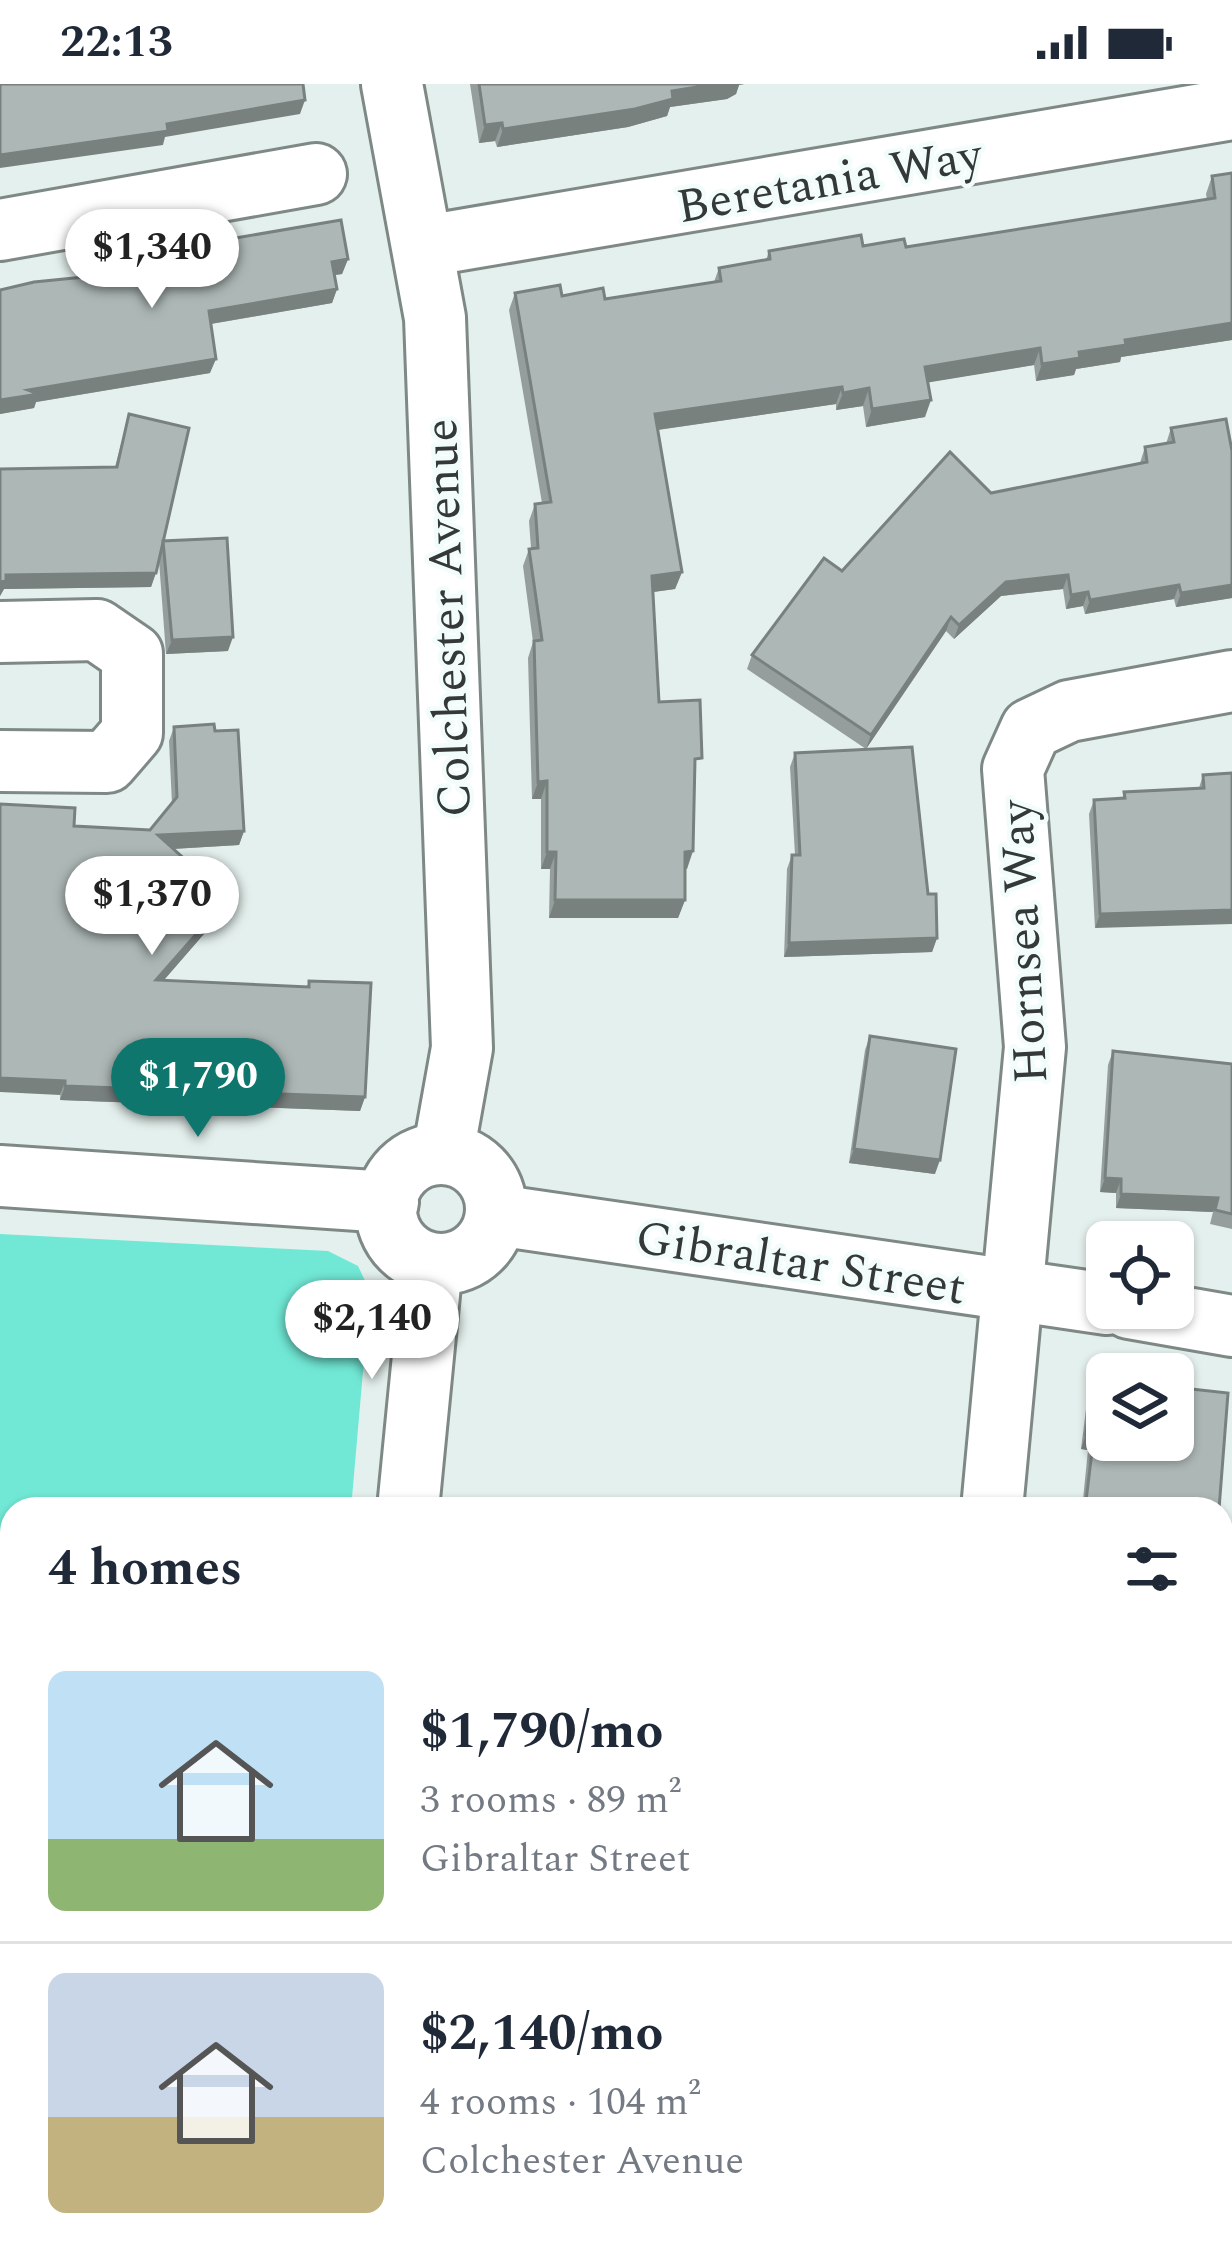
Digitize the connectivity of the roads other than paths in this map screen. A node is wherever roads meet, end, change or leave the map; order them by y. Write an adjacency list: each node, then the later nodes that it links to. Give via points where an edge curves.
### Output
1 (392, 84): 5 (street, Colchester Avenue)
2 (1232, 109): 5 (street, Beretania Way)
3 (316, 174): 4 (street)
4 (0, 230)
5 (425, 246): 9 (street, Colchester Avenue, via 435,318 462,1048)
6 (0, 632): 8 (street, via 98,630 132,654 132,733 107,762)
7 (1232, 681): 14 (street, Hornsea Way, via 1070,711 1031,729 1013,769 1035,1047)
8 (0, 761)
9 (443, 1154): 11 (street, via 409,1165); 12 (street, via 461,1157 488,1180)
10 (0, 1176): 11 (street)
11 (388, 1202): 13 (street, via 400,1246)
12 (496, 1215): 13 (street, via 481,1247); 14 (street, Gibraltar Street)
13 (432, 1264): 18 (street)
14 (1012, 1292): 15 (street, Gibraltar Street); 19 (street, Hornsea Way)
15 (1086, 1301)
16 (1194, 1319): 17 (street)
17 (1232, 1326)
18 (409, 1497)
19 (993, 1497)

